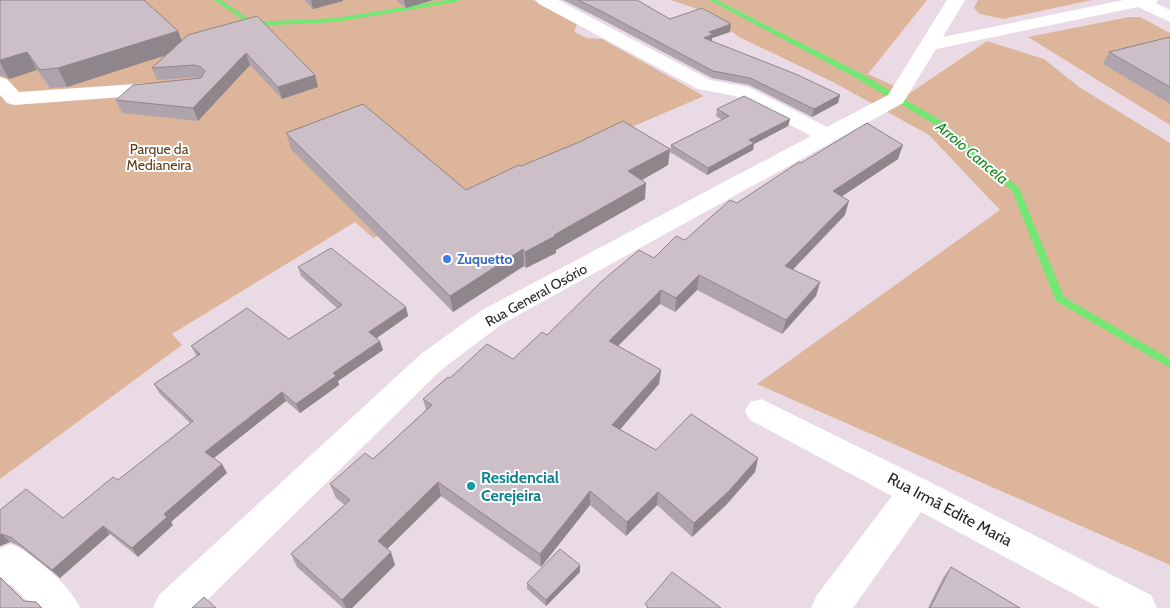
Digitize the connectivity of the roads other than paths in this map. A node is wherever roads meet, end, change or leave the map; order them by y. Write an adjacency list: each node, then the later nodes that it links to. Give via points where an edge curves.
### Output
1 (545, 0): 8 (street, via 705,85 741,91)
2 (956, 0): 5 (street, Rua General Osório)
3 (1142, 1): 4 (street); 5 (street)
4 (1170, 17)
5 (929, 45): 8 (street, Rua General Osório, via 896,98)
6 (0, 83): 7 (street, via 14,99)
7 (188, 86)
8 (828, 136): 13 (street, Rua General Osório, via 492,317 431,362)
9 (762, 411): 10 (street, Rua Irmã Edite Maria)
10 (916, 492): 14 (street); 15 (street, Rua Irmã Edite Maria)
11 (0, 571): 12 (street, via 11,561)
12 (61, 608)
13 (172, 608)
14 (830, 608)
15 (1138, 608)

